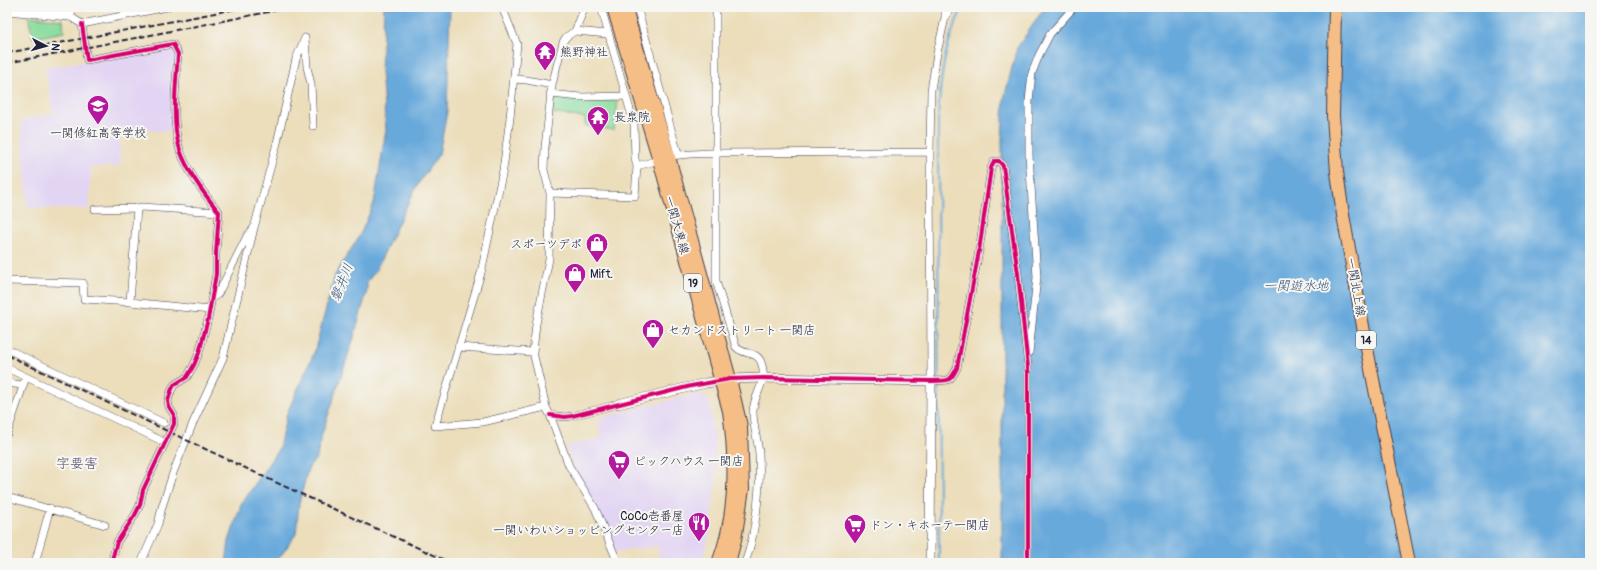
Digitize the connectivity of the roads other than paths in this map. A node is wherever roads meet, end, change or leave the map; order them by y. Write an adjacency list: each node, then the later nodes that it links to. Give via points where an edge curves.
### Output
1 (72, 7): 18 (street)
2 (133, 7): 17 (street)
3 (167, 7): 17 (street)
4 (502, 7): 23 (street, via 516,42)
5 (585, 7): 21 (street)
6 (601, 7): 22 (street)
7 (613, 7): 30 (main road, 一関大東線 / 19)
8 (625, 7): 30 (main road, 一関大東線 / 19)
9 (637, 7): 30 (street)
10 (716, 7): 28 (street)
11 (945, 7): 19 (street)
12 (951, 7): 19 (street)
13 (1074, 7): 44 (street, via 1050,34 1038,55 1029,101 1029,155 1037,277)
14 (1335, 7): 70 (main road, 一関北上線 / 14, via 1333,116 1337,172)
15 (20, 9): 16 (street); 18 (street)
16 (7, 10)
17 (131, 15): 20 (street)
18 (69, 16): 20 (street)
19 (945, 18): 29 (street, via 931,90)
20 (82, 24): 35 (street, via 87,60 173,44 178,54 176,122 180,149 194,180)
21 (575, 30): 22 (street); 24 (street, via 564,39)
22 (608, 34): 26 (street)
23 (514, 79): 24 (street); 41 (street, via 503,170 481,273)
24 (552, 85): 25 (street)
25 (550, 94): 26 (street, via 580,97); 32 (street, via 544,163)
26 (626, 96): 31 (street, via 634,124)
27 (313, 126): 36 (street, via 305,38 296,59)
28 (715, 152): 29 (street); 30 (street); 47 (street, via 716,281 736,346 740,351 758,358)
29 (930, 152): 49 (street)
30 (669, 157): 31 (street); 48 (main road, 一関大東線 / 19)
31 (637, 166): 32 (street, via 635,196)
32 (550, 193): 43 (street, via 549,259)
33 (95, 208): 34 (street)
34 (137, 208): 35 (street); 39 (street)
35 (220, 212): 38 (street)
36 (254, 228): 38 (street, via 247,236 218,294); 64 (street, via 223,358 173,473 158,524)
37 (7, 281): 39 (street, via 84,283 84,299)
38 (212, 298): 40 (street)
39 (130, 302): 40 (street)
40 (210, 310): 63 (street, via 194,365 187,377 174,385 171,391 168,401 174,415 174,424 143,490 140,505 117,542)
41 (458, 347): 43 (street); 53 (street, via 435,426 484,422)
42 (7, 349): 55 (street)
43 (533, 352): 53 (street)
44 (1028, 367): 49 (street, via 1003,166 999,161 994,162 991,168 979,251 957,368 952,378 946,381); 69 (street)
45 (7, 368): 46 (street)
46 (26, 377): 51 (street); 57 (street)
47 (763, 378): 48 (street); 49 (street); 61 (street, via 753,413 759,454 759,480)
48 (725, 379): 52 (street); 66 (main road, 一関大東線 / 19, via 733,437 734,481 728,533); 67 (main road, 一関大東線 / 19, via 741,426 743,489)
49 (933, 381): 68 (street)
50 (7, 383): 51 (street)
51 (22, 385): 56 (street)
52 (618, 404): 54 (street, via 572,416)
53 (546, 407): 54 (street)
54 (550, 415): 65 (street, via 569,466 595,508)
55 (164, 423)
56 (7, 434)
57 (160, 440)
58 (7, 497): 59 (street)
59 (50, 508): 60 (street); 62 (street)
60 (105, 525)
61 (747, 561)
62 (35, 563)
63 (111, 563)
64 (141, 563)
65 (618, 563)
66 (718, 563)
67 (729, 563)
68 (930, 563)
69 (1028, 563)
70 (1409, 563)

